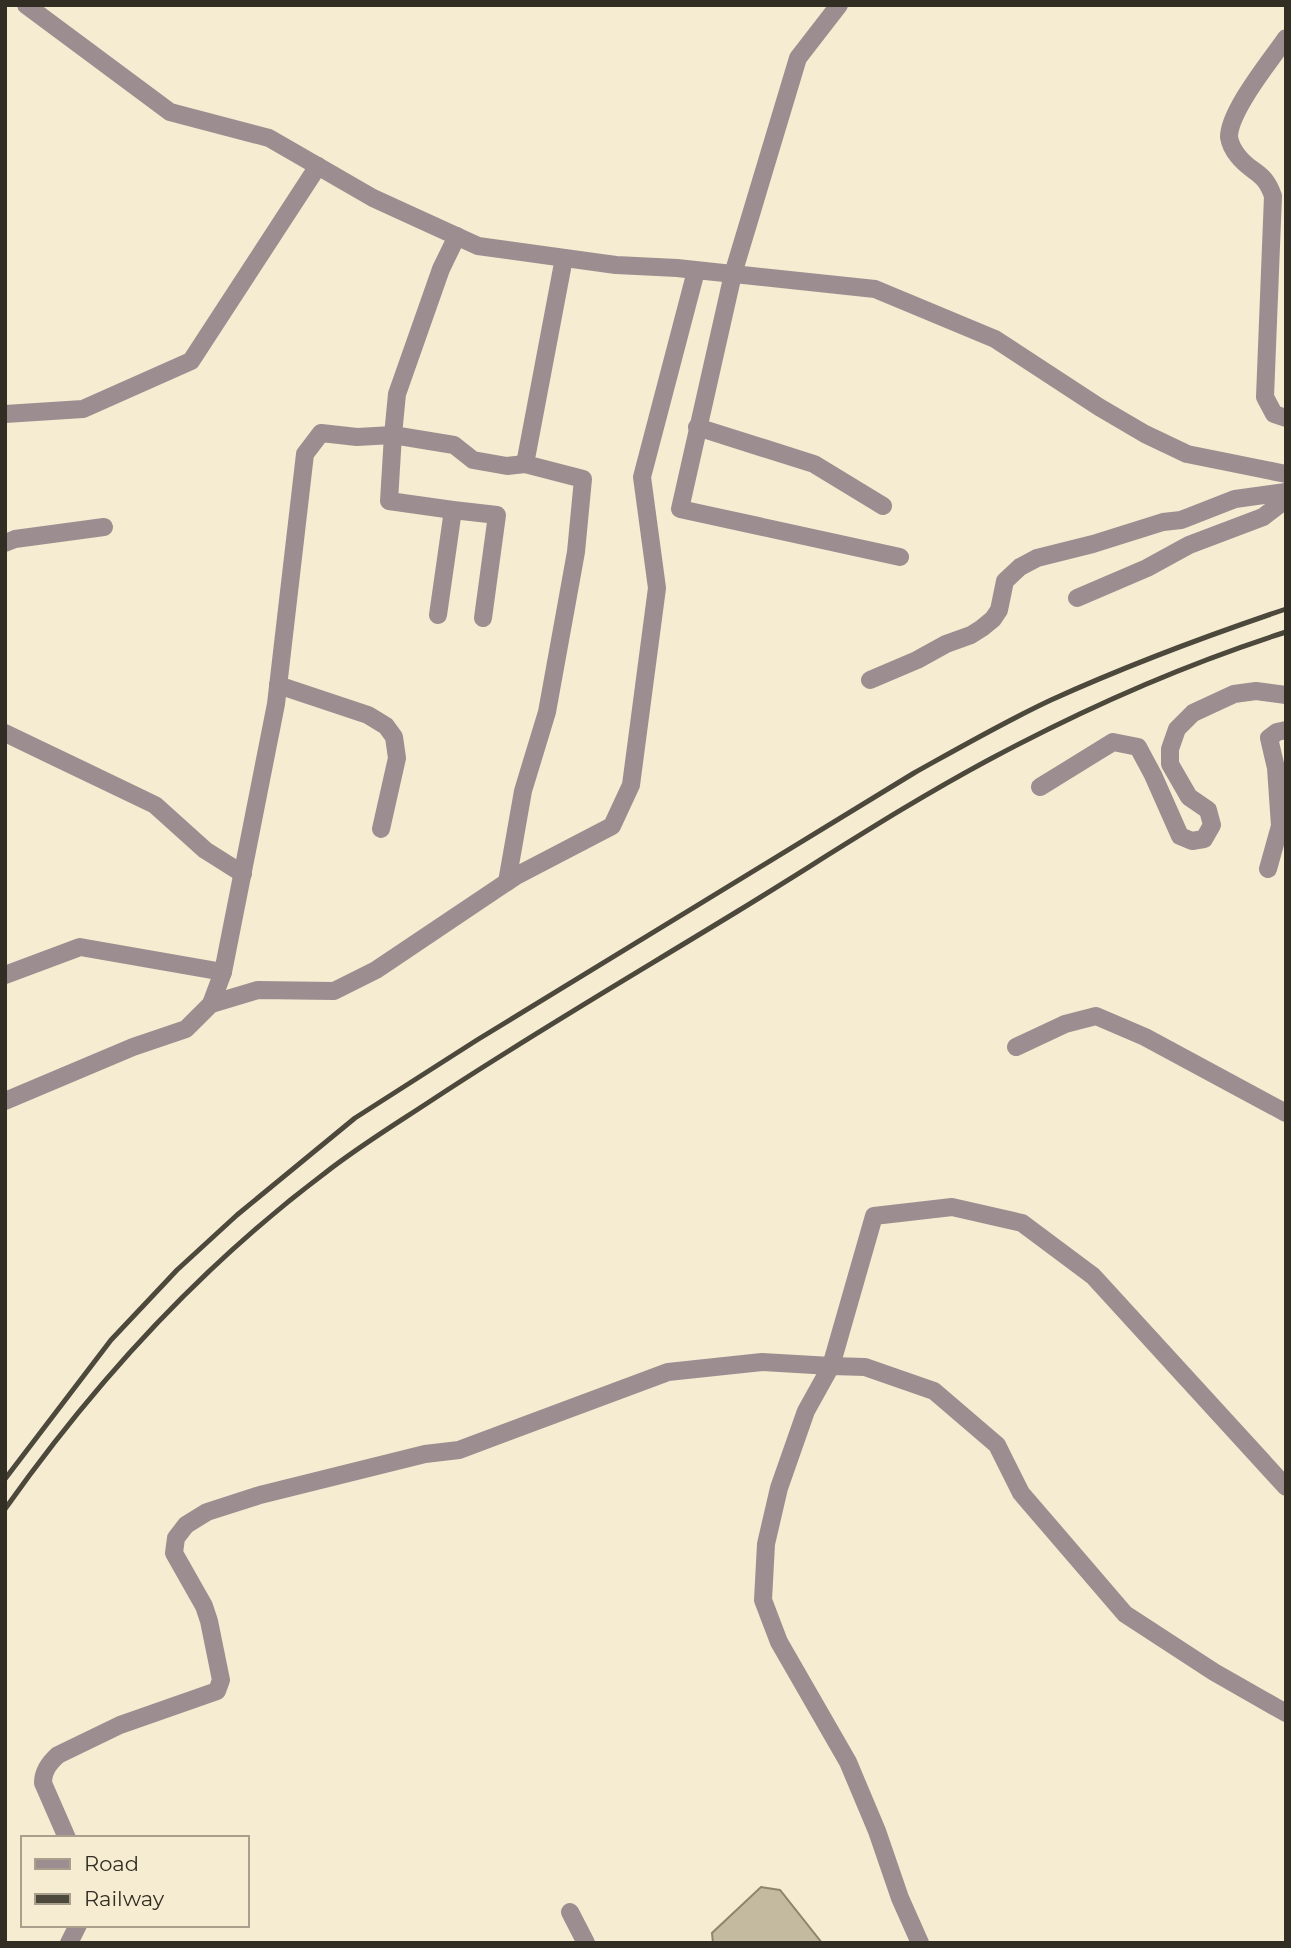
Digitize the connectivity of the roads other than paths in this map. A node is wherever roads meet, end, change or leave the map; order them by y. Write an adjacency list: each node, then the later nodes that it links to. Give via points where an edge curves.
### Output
1 (26, 5): 4 (street, via 170,112 269,138)
2 (839, 5): 8 (street, via 798,58)
3 (1286, 38): 10 (street, via 1239,106 1229,136 1240,159 1269,182 1273,196 1265,397 1274,414)
4 (318, 166): 5 (street, via 373,198); 9 (street, via 191,361 83,409)
5 (457, 236): 6 (street, via 478,246); 12 (street, via 397,394)
6 (564, 258): 7 (street); 13 (street)
7 (695, 271): 8 (street); 33 (street, via 642,477 657,588 631,785 612,826)
8 (733, 274): 11 (street); 14 (street, via 875,289 995,339 1099,407 1187,454)
9 (5, 414)
10 (1286, 418)
11 (697, 427): 16 (street, via 814,464); 20 (street, via 680,509)
12 (393, 435): 13 (street, via 454,445 473,460); 17 (street, via 389,500); 25 (street, via 321,433 305,454)
13 (525, 464): 33 (street, via 583,479 576,552 547,712 523,791)
14 (1286, 474)
15 (1286, 492): 21 (street, via 1284,501 1263,517 1189,545); 24 (street, via 1235,499 1181,520 1037,558 1005,581 993,620 971,635)
16 (883, 506)
17 (453, 510): 22 (street); 23 (street, via 497,515)
18 (104, 527): 19 (street)
19 (5, 543)
20 (900, 558)
21 (1077, 598)
22 (438, 615)
23 (483, 618)
24 (870, 680)
25 (278, 685): 30 (street, via 368,715 394,737 397,758); 32 (street)
26 (1286, 695): 29 (street, via 1234,694 1193,713 1177,729 1170,764 1189,797 1208,810 1212,825 1204,839 1180,836 1138,747 1113,742)
27 (1286, 730): 31 (street, via 1269,738 1280,826)
28 (5, 733): 32 (street, via 155,805 205,850)
29 (1040, 787)
30 (381, 829)
31 (1268, 869)
32 (243, 874): 34 (street)
33 (507, 882): 36 (street, via 376,970 334,991 258,990)
34 (223, 972): 35 (street, via 80,947); 36 (street)
35 (5, 975)
36 (211, 1004): 38 (street, via 187,1029)
37 (1016, 1047): 39 (street, via 1065,1024 1097,1016)
38 (5, 1101)
39 (1286, 1113)
40 (831, 1366): 41 (street, via 874,1216 952,1207 1022,1223 1093,1276); 42 (street, via 865,1367 934,1391 997,1445 1021,1493 1125,1614); 43 (street, via 762,1362 668,1372 459,1450 341,1473 207,1512 186,1525 176,1538 174,1553 209,1621 221,1680 217,1691 120,1725 50,1762 43,1783); 48 (street, via 806,1411 779,1488 766,1544 763,1600 779,1642 848,1762)
41 (1286, 1487)
42 (1286, 1713)
43 (66, 1836)
44 (570, 1912): 47 (street)
45 (77, 1927): 46 (street)
46 (69, 1943)
47 (586, 1943)
48 (920, 1943)

